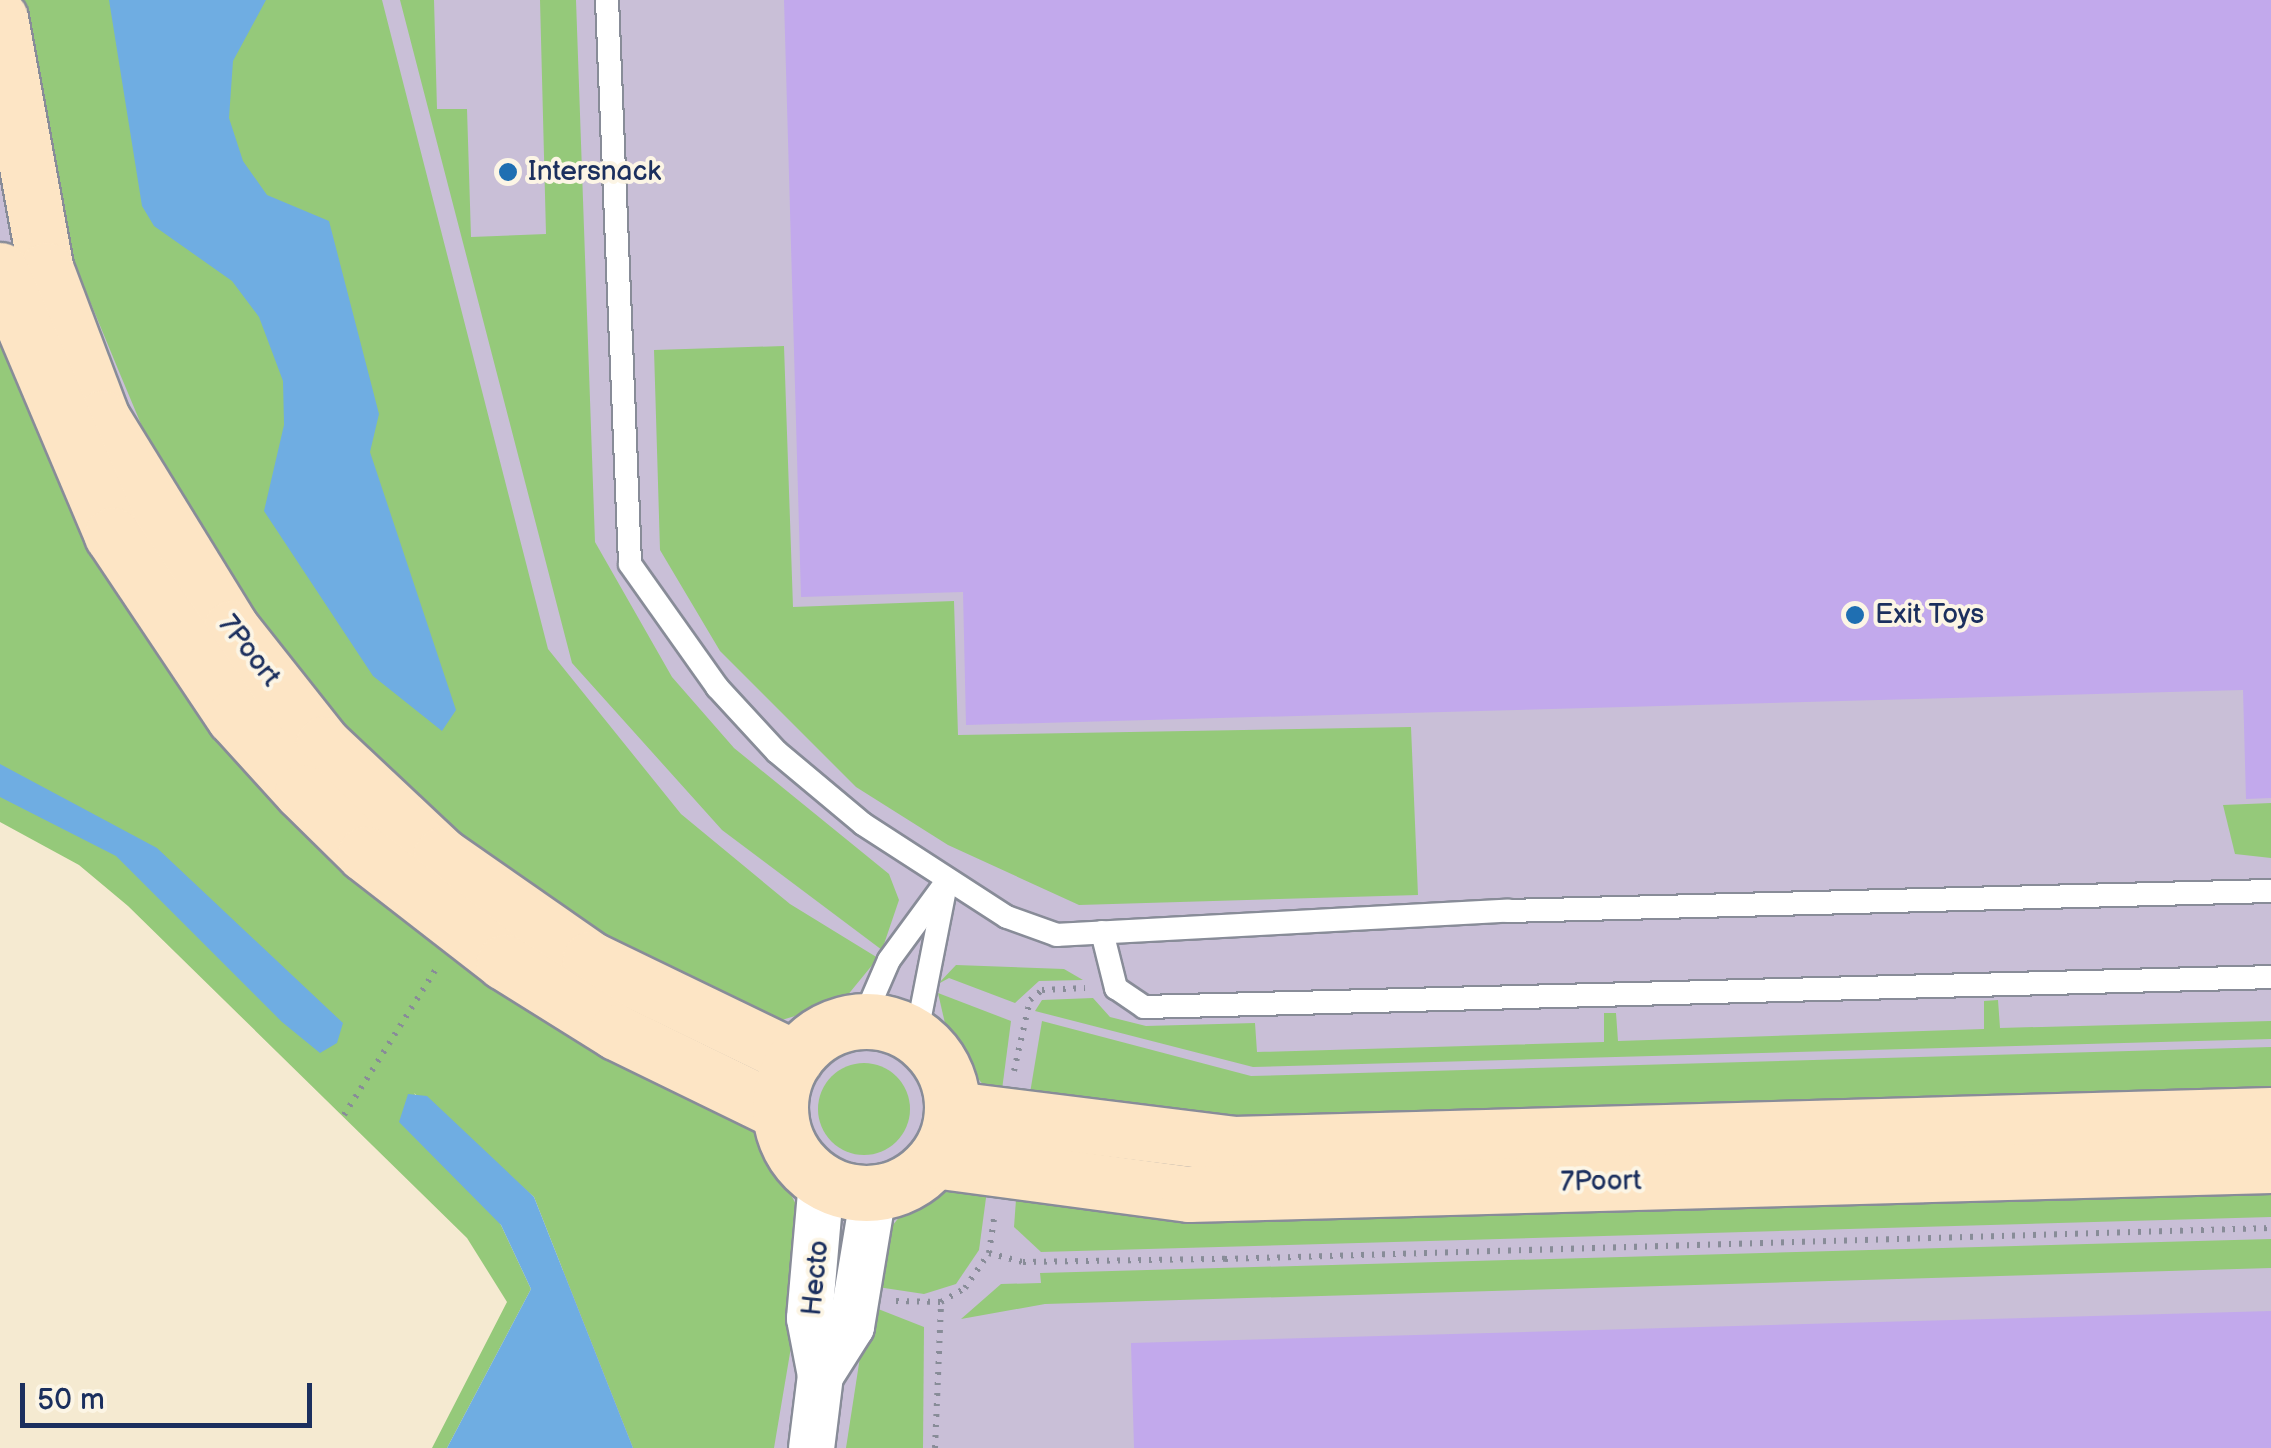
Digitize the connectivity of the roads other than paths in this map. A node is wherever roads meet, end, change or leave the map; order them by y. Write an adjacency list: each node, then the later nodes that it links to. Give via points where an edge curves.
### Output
1 (607, 0): 4 (lane, via 630,564 717,687 778,752)
2 (0, 18): 10 (street, 7Poort, via 46,270 88,381 170,541 231,628 323,744 441,855 590,959)
3 (0, 270): 12 (street, 7Poort, via 62,433 150,597 234,717 302,792 456,926 616,1032)
4 (946, 881): 6 (lane, via 1057,935); 8 (lane, via 889,960); 9 (lane)
5 (2271, 892): 6 (lane)
6 (1102, 932): 7 (lane, via 1116,988 1144,1008)
7 (2271, 978)
8 (863, 1020): 9 (street); 10 (street, via 837,1026)
9 (916, 1037): 11 (street, via 936,1056)
10 (795, 1058): 12 (street)
11 (952, 1109): 13 (street, 7Poort, via 1233,1144); 14 (street)
12 (780, 1112): 16 (street, via 792,1152)
13 (2271, 1115)
14 (934, 1160): 15 (street, 7Poort, via 1189,1194); 16 (street, via 906,1183)
15 (2271, 1165)
16 (847, 1186): 17 (street, Hecto, via 808,1318 820,1375)
17 (811, 1448)

